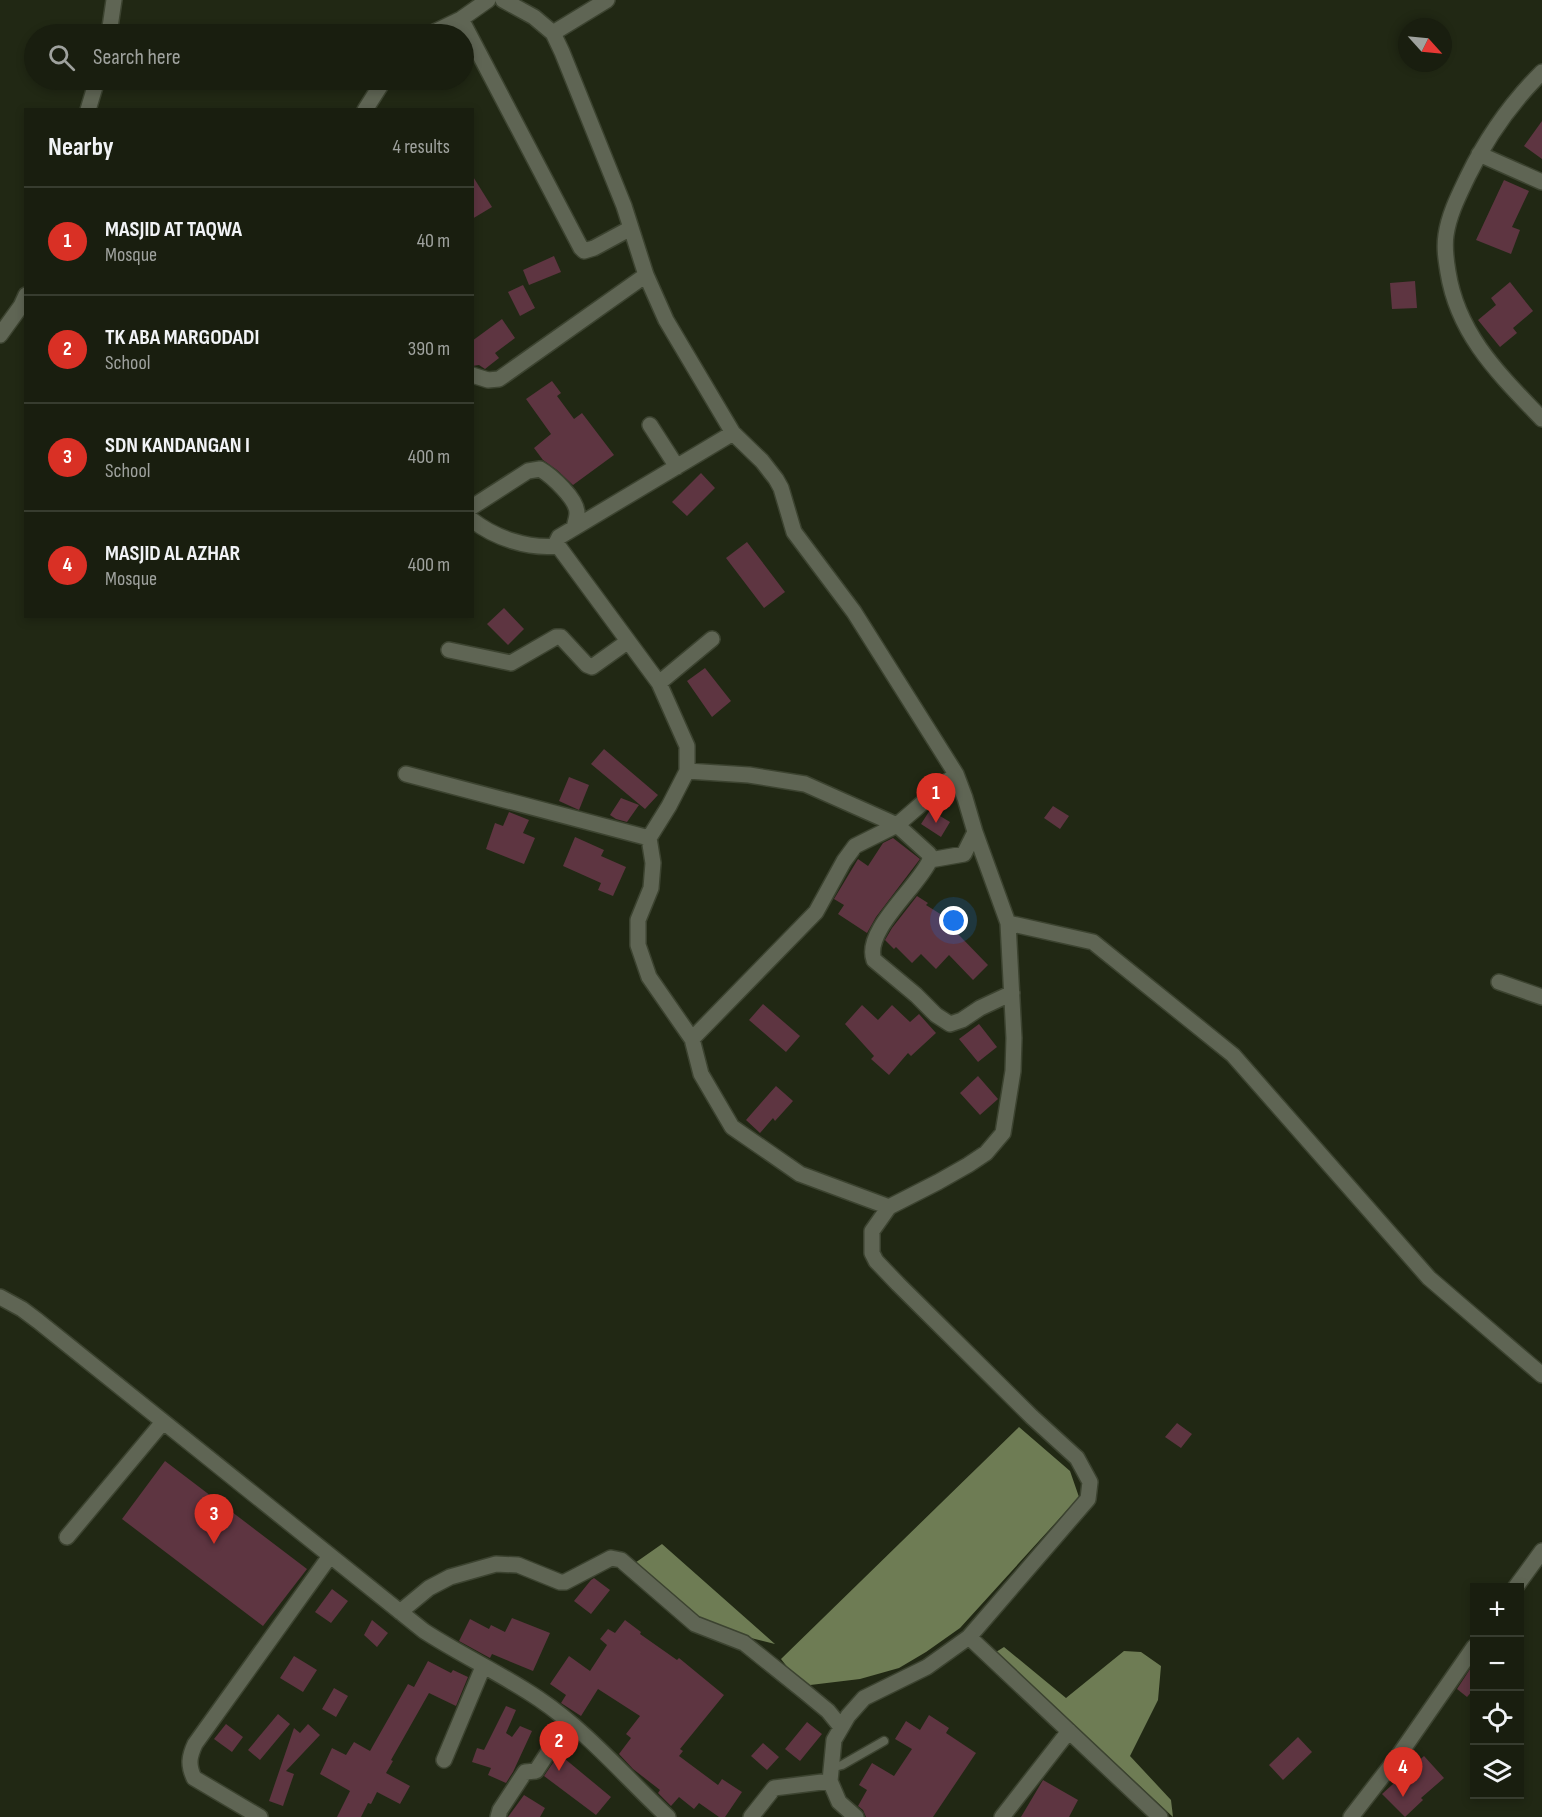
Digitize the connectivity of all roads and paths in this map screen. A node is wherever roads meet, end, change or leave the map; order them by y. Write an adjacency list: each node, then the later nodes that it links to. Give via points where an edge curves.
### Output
1 (114, 0): 6 (street)
2 (488, 0): 5 (street)
3 (503, 0): 9 (street)
4 (607, 0): 9 (street)
5 (461, 19): 7 (street); 8 (street)
6 (110, 24)
7 (451, 24)
8 (464, 24)
9 (553, 33): 18 (street)
10 (474, 44): 18 (street, via 581,248 594,248)
11 (1542, 72): 16 (street, via 1520,93)
12 (94, 90): 14 (street)
13 (378, 90): 15 (street)
14 (89, 108)
15 (367, 108)
16 (1479, 154): 17 (street); 23 (street, via 1452,211 1446,236 1451,290 1475,343)
17 (1542, 182)
18 (631, 228): 19 (street)
19 (646, 275): 22 (street, via 499,379); 25 (street, via 666,320)
20 (24, 299): 21 (street)
21 (0, 335)
22 (474, 376)
23 (1542, 419)
24 (650, 425): 26 (street)
25 (733, 433): 26 (street); 37 (street, via 776,479 794,532 854,612)
26 (676, 467): 29 (street)
27 (474, 506): 29 (street, via 528,471 540,468 576,506)
28 (474, 522): 30 (street, via 511,540 536,547)
29 (574, 528): 30 (street, via 559,537)
30 (557, 546): 32 (street)
31 (712, 639): 34 (street)
32 (627, 642): 33 (street, via 592,667 556,637 511,663); 34 (street)
33 (449, 650)
34 (659, 683): 35 (street, via 687,746)
35 (687, 771): 38 (street, via 805,784); 40 (street)
36 (406, 774): 40 (street)
37 (956, 774): 38 (street); 39 (street)
38 (897, 825): 41 (street, via 929,854); 46 (street, via 855,846 816,912)
39 (975, 832): 41 (street, via 964,854); 42 (street)
40 (649, 838): 46 (street, via 651,888 638,920 638,945 650,977)
41 (930, 860): 44 (street, via 882,927 873,945 874,960 950,1024)
42 (1008, 922): 44 (street); 49 (street, via 1093,942 1233,1055 1429,1278)
43 (1499, 982): 45 (street)
44 (1012, 993): 47 (street, via 1013,1071 1003,1133 969,1165)
45 (1542, 997)
46 (692, 1039): 47 (street, via 701,1074 732,1126 800,1174)
47 (888, 1207): 56 (street, via 872,1231 870,1244 876,1261 1077,1458 1090,1482 1088,1499)
48 (0, 1297): 50 (street, via 38,1321)
49 (1542, 1375)
50 (163, 1422): 51 (street); 53 (street)
51 (67, 1537)
52 (1542, 1551): 54 (street)
53 (330, 1556): 55 (street); 65 (street, via 191,1753 189,1762 194,1778)
54 (1518, 1583)
55 (400, 1612): 58 (street, via 423,1631); 60 (street, via 429,1588 450,1577 496,1564 518,1565 565,1582 611,1558 621,1560 695,1624 744,1643 828,1711)
56 (969, 1637): 60 (street, via 927,1667 864,1698); 61 (street)
57 (1470, 1653): 72 (street)
58 (483, 1667): 59 (street, via 539,1699); 63 (street)
59 (568, 1722): 66 (street, via 536,1771 525,1772); 67 (street, via 597,1745)
60 (842, 1727): 64 (street, via 834,1740)
61 (1069, 1731): 70 (street); 71 (street)
62 (884, 1741): 64 (lane)
63 (444, 1760)
64 (830, 1775): 68 (street, via 774,1788); 69 (street, via 839,1802)
65 (260, 1817)
66 (498, 1817)
67 (668, 1817)
68 (751, 1817)
69 (856, 1817)
70 (1002, 1817)
71 (1160, 1817)
72 (1351, 1817)

